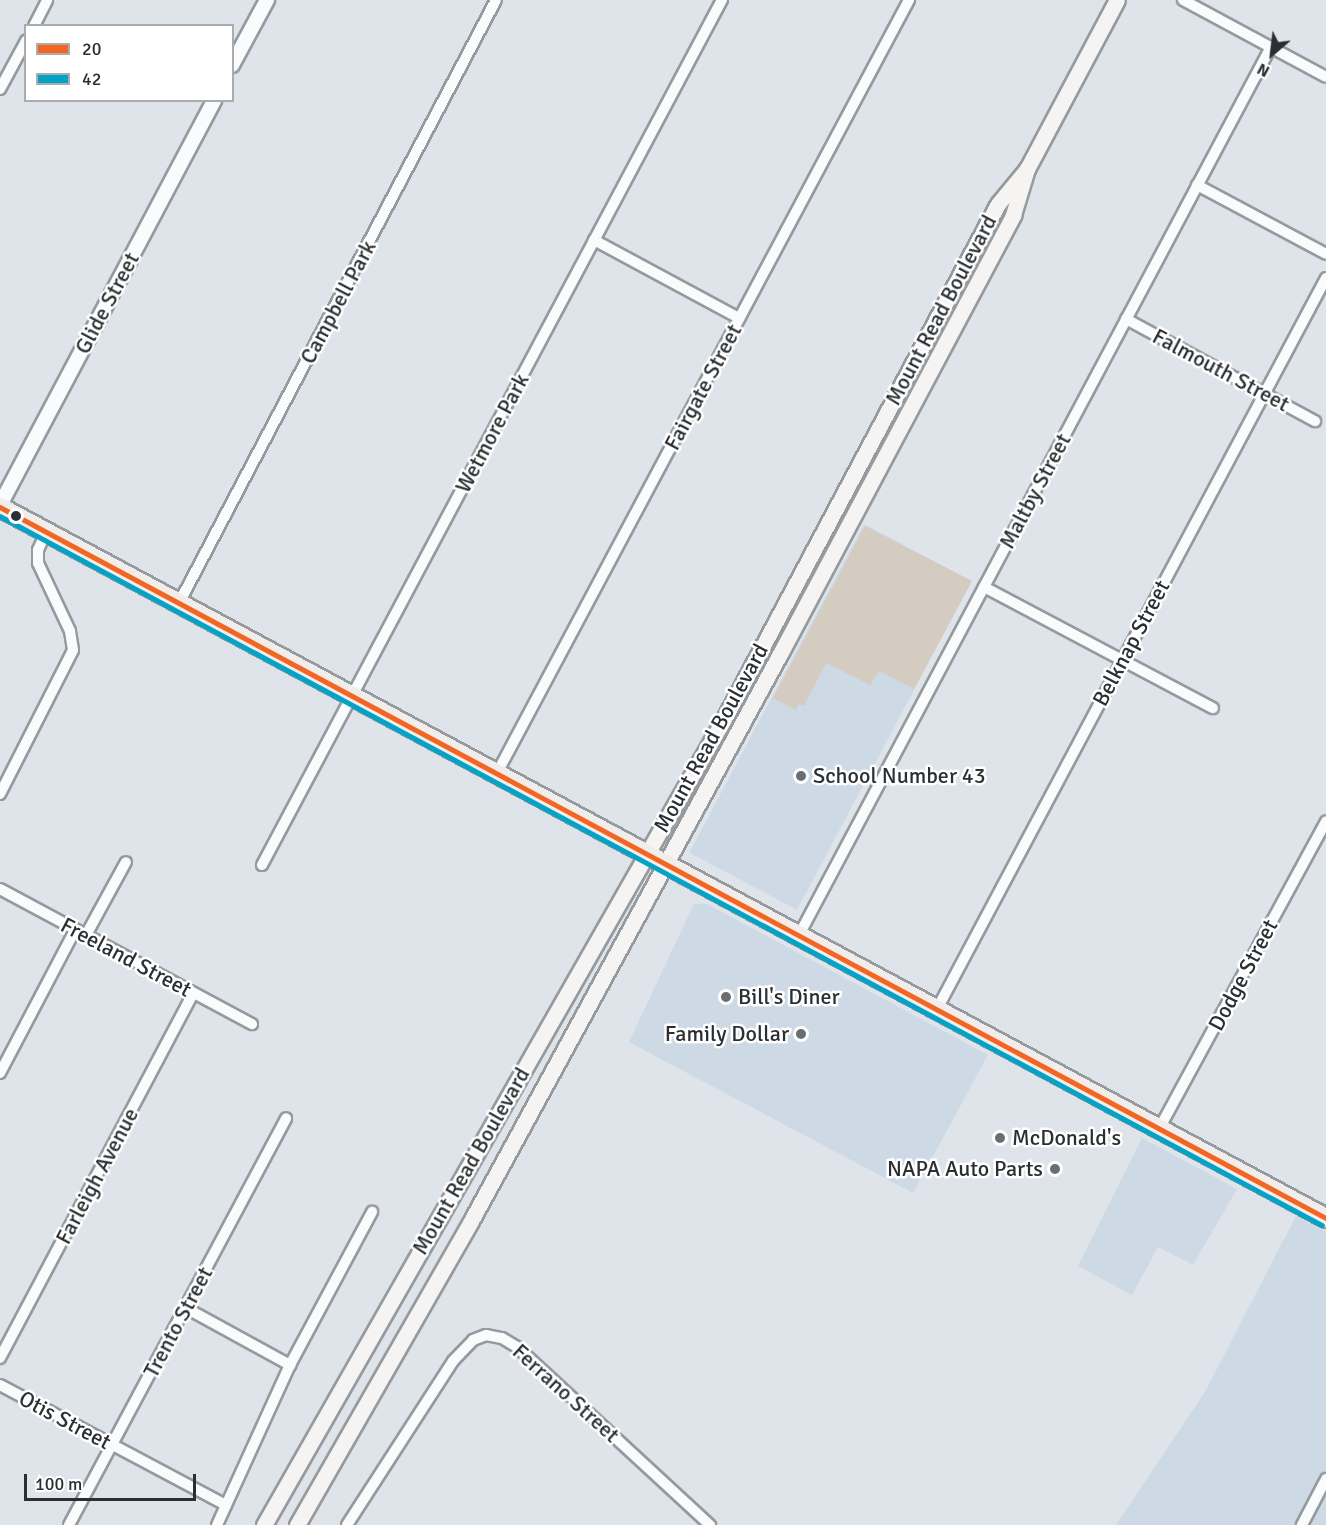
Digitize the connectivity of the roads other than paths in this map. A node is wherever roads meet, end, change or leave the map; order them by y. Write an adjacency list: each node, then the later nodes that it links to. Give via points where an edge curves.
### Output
1 (47, 0): 8 (street)
2 (267, 0): 11 (street)
3 (496, 0): 27 (street, Campbell Park)
4 (722, 0): 17 (street, Wetmore Park)
5 (909, 0): 20 (street, Fairgate Street)
6 (1117, 0): 15 (main road, Mount Read Boulevard)
7 (1183, 0): 10 (street)
8 (35, 24)
9 (24, 45): 13 (street)
10 (1271, 47): 12 (street); 16 (street, Maltby Street)
11 (234, 61)
12 (1326, 77)
13 (0, 89)
14 (213, 102): 24 (street, Glide Street)
15 (1027, 169): 34 (main road, Mount Read Boulevard, via 998,204 735,698); 36 (main road, Mount Read Boulevard, via 1013,214)
16 (1197, 185): 18 (street); 21 (street, Maltby Street)
17 (594, 240): 20 (street); 29 (street, Wetmore Park)
18 (1326, 254)
19 (1326, 278): 22 (street, Belknap Street)
20 (740, 318): 31 (street, Fairgate Street)
21 (1126, 319): 22 (street, Falmouth Street); 26 (street, Maltby Street)
22 (1264, 394): 23 (street, Falmouth Street); 28 (street, Belknap Street)
23 (1315, 421)
24 (0, 506): 25 (main road)
25 (46, 532): 27 (main road); 32 (street, via 38,550 38,563 70,631 73,650)
26 (984, 587): 28 (street); 41 (street, Maltby Street)
27 (179, 603): 29 (main road)
28 (1122, 660): 30 (street); 43 (street, Belknap Street)
29 (352, 696): 31 (main road); 37 (street, Wetmore Park)
30 (1213, 708)
31 (497, 773): 34 (main road)
32 (0, 794)
33 (1326, 821): 47 (street, Dodge Street)
34 (646, 853): 36 (main road); 59 (main road, Mount Read Boulevard)
35 (126, 862): 40 (street)
36 (666, 864): 41 (main road); 60 (main road, Mount Read Boulevard, via 471,1221)
37 (262, 865)
38 (0, 889): 39 (street, Freeland Street)
39 (75, 930): 40 (street, Freeland Street); 45 (street)
40 (86, 935): 42 (street, Freeland Street)
41 (799, 935): 43 (main road)
42 (194, 993): 44 (street, Freeland Street); 51 (street, Farleigh Avenue)
43 (937, 1009): 47 (main road)
44 (252, 1024)
45 (0, 1073)
46 (286, 1118): 50 (street, Trento Street)
47 (1160, 1129): 49 (main road)
48 (372, 1212): 52 (street)
49 (1326, 1218)
50 (186, 1308): 52 (street); 54 (street, Trento Street)
51 (0, 1358)
52 (290, 1365): 56 (street)
53 (0, 1385): 54 (street, Otis Street)
54 (112, 1445): 56 (street, Otis Street); 57 (street, Trento Street)
55 (1326, 1479): 63 (street)
56 (226, 1505): 58 (street)
57 (69, 1525)
58 (217, 1525)
59 (264, 1525)
60 (297, 1525)
61 (347, 1525): 62 (street, Ferrano Street, via 453,1361 473,1340 486,1335 517,1347)
62 (710, 1525)
63 (1302, 1525)

